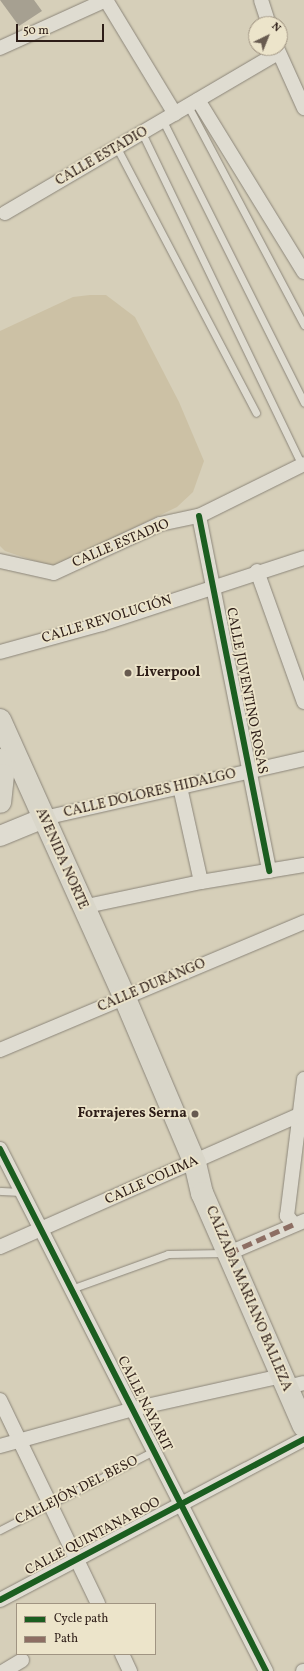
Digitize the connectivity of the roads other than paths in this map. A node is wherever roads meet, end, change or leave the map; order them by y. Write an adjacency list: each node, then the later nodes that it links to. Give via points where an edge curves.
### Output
1 (106, 0): 4 (street); 9 (street)
2 (261, 0): 3 (street)
3 (266, 16)
4 (0, 48)
5 (269, 56): 7 (street, CALLE ESTADIO)
6 (279, 56): 8 (street)
7 (193, 103): 9 (street, CALLE ESTADIO); 13 (street); 14 (lane)
8 (304, 108)
9 (169, 117): 10 (street, CALLE ESTADIO); 15 (lane)
10 (142, 134): 11 (street, CALLE ESTADIO); 17 (lane)
11 (116, 148): 12 (street, CALLE ESTADIO); 16 (lane)
12 (5, 213)
13 (304, 272)
14 (304, 325)
15 (304, 403)
16 (256, 413)
17 (303, 466): 18 (street, CALLE ESTADIO)
18 (200, 516): 20 (street, CALLE ESTADIO, via 160,524 54,573); 22 (street, CALLE JUVENTINO ROSAS)
19 (304, 558): 21 (street, CALLE REVOLUCIÓN)
20 (0, 561)
21 (257, 571): 22 (street, CALLE REVOLUCIÓN); 24 (street)
22 (213, 586): 23 (street, CALLE REVOLUCIÓN, via 102,624); 29 (street, CALLE JUVENTINO ROSAS)
23 (0, 652)
24 (303, 702)
25 (0, 720): 32 (main road, AVENIDA NORTE)
26 (0, 750): 32 (main road, AVENIDA NORTE)
27 (304, 759): 29 (street, CALLE DOLORES HIDALGO)
28 (0, 760): 31 (main road)
29 (249, 771): 30 (street, CALLE DOLORES HIDALGO); 35 (street, CALLE JUVENTINO ROSAS)
30 (180, 786): 32 (street, CALLE DOLORES HIDALGO); 36 (street)
31 (0, 802)
32 (38, 821): 33 (street); 37 (main road, AVENIDA NORTE); 39 (main road, AVENIDA NORTE)
33 (0, 836)
34 (304, 865): 35 (street)
35 (269, 871): 36 (street)
36 (202, 882): 37 (street)
37 (82, 907): 39 (main road, AVENIDA NORTE)
38 (304, 922): 39 (street, CALLE DURANGO)
39 (118, 999): 40 (street, CALLE DURANGO); 44 (main road, CALZADA MARIANO BALLEZA)
40 (0, 1050)
41 (304, 1080): 42 (street)
42 (302, 1114): 44 (street, CALLE COLIMA); 47 (street, via 287,1216)
43 (0, 1149): 46 (street, CALLE NAYARIT)
44 (189, 1165): 48 (street, CALLE COLIMA); 50 (main road, CALZADA MARIANO BALLEZA)
45 (0, 1191): 46 (lane)
46 (22, 1192): 48 (street, CALLE NAYARIT)
47 (299, 1222): 50 (street)
48 (41, 1230): 49 (street, CALLE COLIMA); 51 (street, CALLE NAYARIT)
49 (0, 1247)
50 (229, 1253): 51 (lane, via 168,1254); 52 (main road, CALZADA MARIANO BALLEZA)
51 (72, 1289): 54 (street, CALLE NAYARIT)
52 (291, 1382): 54 (street); 55 (main road, CALZADA MARIANO BALLEZA)
53 (0, 1400): 57 (street)
54 (133, 1409): 57 (street); 59 (street, CALLE NAYARIT)
55 (304, 1426)
56 (304, 1439): 61 (street, CALLE QUINTANA ROO)
57 (20, 1440): 58 (street); 60 (street)
58 (0, 1446)
59 (154, 1451): 60 (lane, CALLEJÓN DEL BESO); 61 (street, CALLE NAYARIT)
60 (51, 1504): 62 (lane, CALLEJÓN DEL BESO); 63 (street)
61 (181, 1504): 63 (street, CALLE QUINTANA ROO); 70 (street, CALLE NAYARIT)
62 (0, 1530)
63 (76, 1560): 64 (street, CALLE QUINTANA ROO); 65 (street)
64 (0, 1600)
65 (98, 1603)
66 (122, 1655): 69 (street)
67 (22, 1660): 68 (street)
68 (4, 1671)
69 (130, 1671)
70 (266, 1671)

